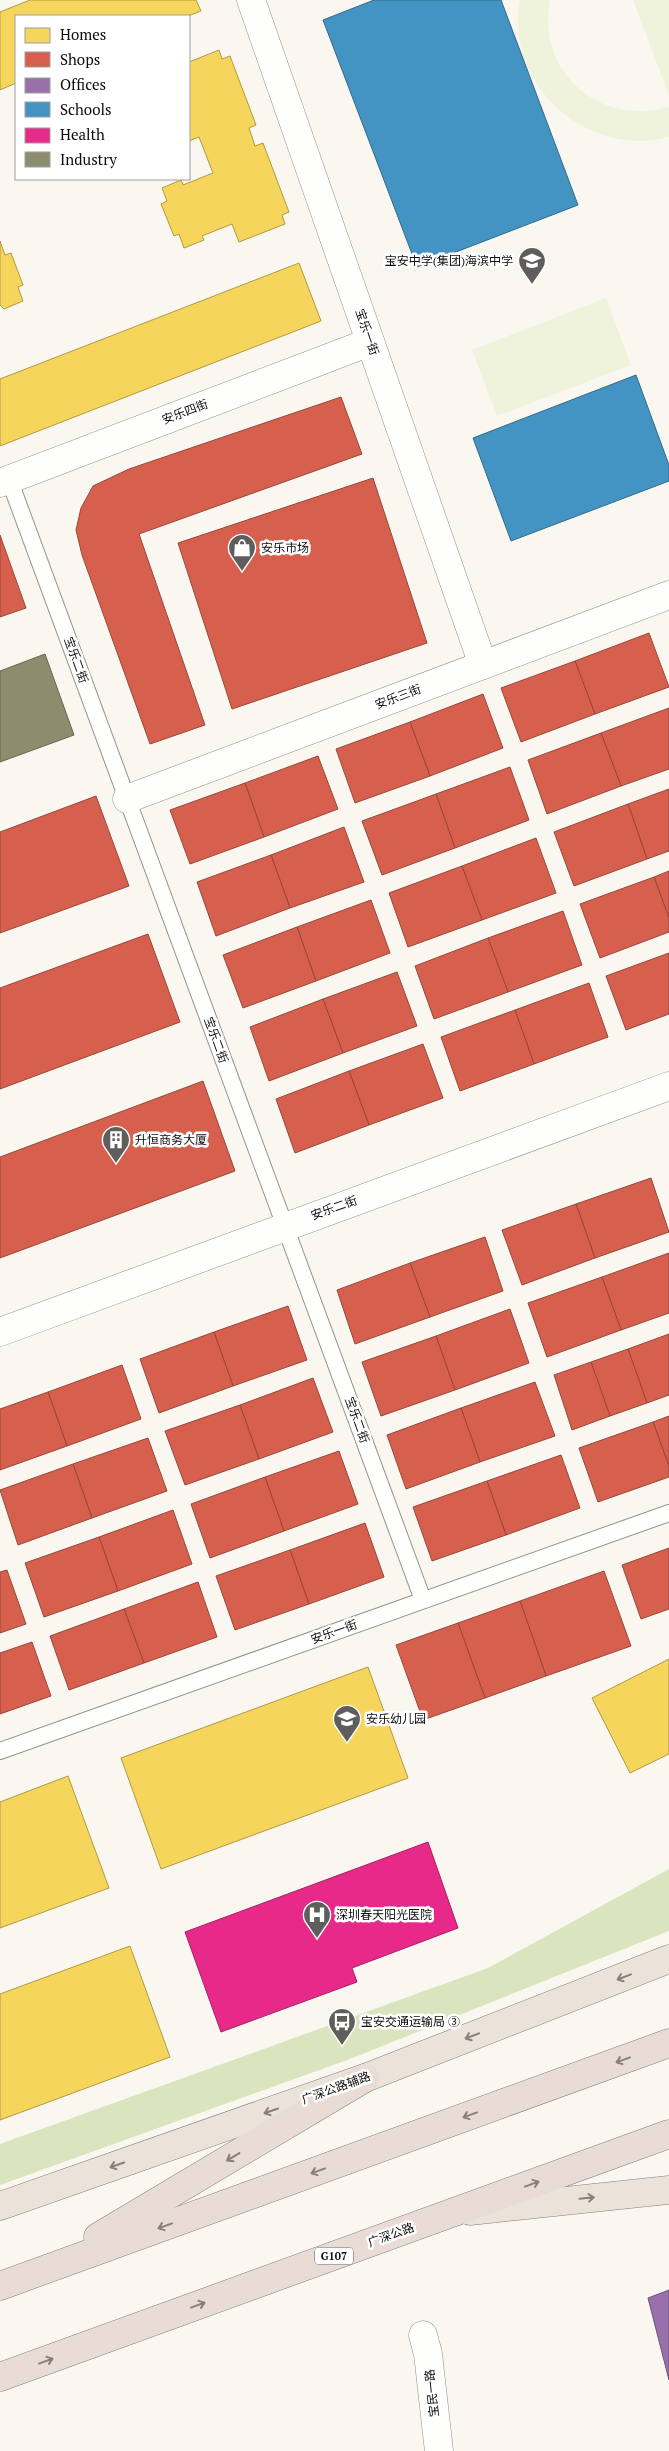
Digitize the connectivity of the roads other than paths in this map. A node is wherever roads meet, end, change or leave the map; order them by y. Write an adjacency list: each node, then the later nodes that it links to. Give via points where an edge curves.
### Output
1 (251, 0): 2 (street, 宝乐一街)
2 (370, 342): 3 (street, 安乐四街); 5 (street, 宝乐一街)
3 (4, 481): 6 (lane, 宝乐二街)
4 (669, 595): 5 (street, 安乐三街)
5 (483, 664): 6 (street, 安乐三街)
6 (127, 799): 8 (lane, 宝乐二街)
7 (669, 1086): 8 (street, 安乐二街)
8 (285, 1226): 9 (street, 安乐二街); 11 (lane, 宝乐二街)
9 (0, 1332)
10 (669, 1513): 11 (lane, 安乐一街)
11 (423, 1600): 12 (lane, 安乐一街)
12 (0, 1751)
13 (669, 1959): 15 (main road, 广深公路辅路, one-way to 15)
14 (669, 2043): 20 (highway, one-way to 20)
15 (365, 2078): 18 (main road, 广深公路辅路, one-way to 18); 20 (highway, one-way to 20)
16 (669, 2134): 19 (highway, 广深公路 / G107, one-way to 16)
17 (669, 2190): 19 (main road, one-way to 17)
18 (0, 2206)
19 (452, 2213): 23 (highway, 广深公路 / G107, one-way to 19)
20 (42, 2270): 21 (highway)
21 (0, 2286)
22 (423, 2335): 24 (street, 宝民一路)
23 (0, 2377)
24 (439, 2451)

